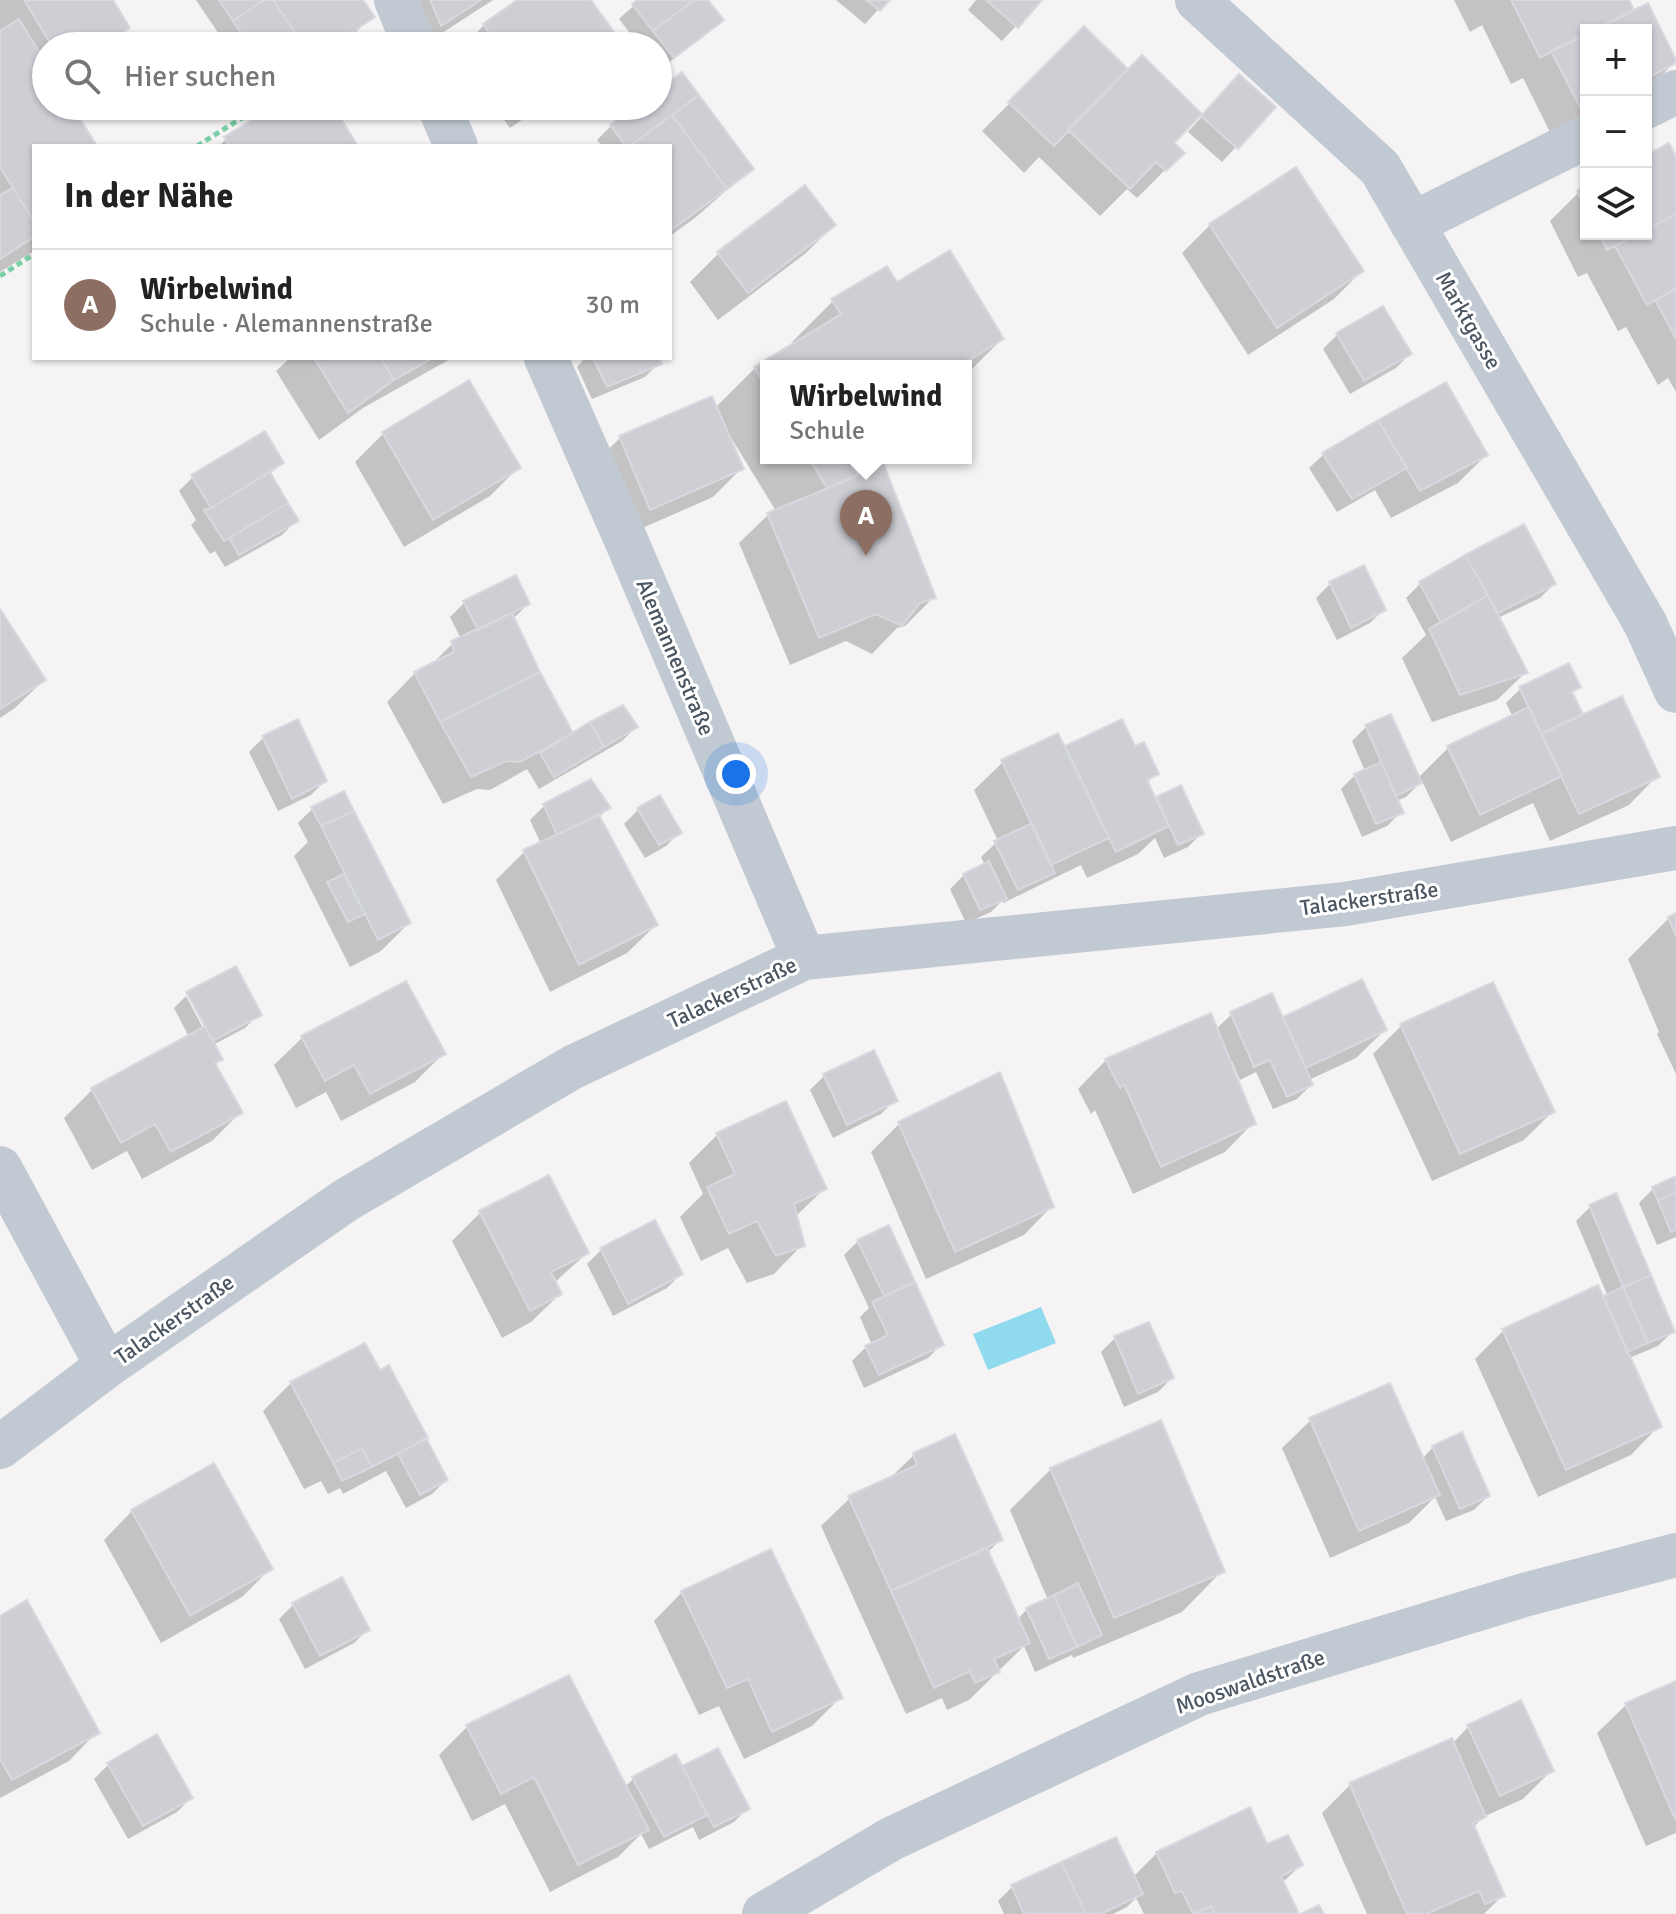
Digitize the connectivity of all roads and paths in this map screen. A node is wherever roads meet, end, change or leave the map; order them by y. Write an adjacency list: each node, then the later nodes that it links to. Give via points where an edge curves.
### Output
1 (396, 0): 3 (street)
2 (1197, 0): 11 (street, Marktgasse, via 1380,168)
3 (409, 32)
4 (1676, 92): 5 (street)
5 (1652, 104)
6 (239, 120): 9 (path)
7 (445, 120): 10 (street)
8 (1580, 140): 11 (street)
9 (200, 144)
10 (455, 144)
11 (1412, 224): 15 (street, Marktgasse, via 1645,623)
12 (32, 255): 13 (path)
13 (0, 276)
14 (547, 360): 17 (street, Alemannenstraße)
15 (1676, 691)
16 (1676, 848): 17 (street, Talackerstraße, via 1345,904)
17 (804, 958): 19 (street, Talackerstraße, via 573,1067 346,1200)
18 (0, 1168): 19 (street)
19 (107, 1366): 20 (street, Talackerstraße)
20 (0, 1447)
21 (1676, 1555): 22 (street, Mooswaldstraße, via 1524,1595 1199,1694 891,1839)
22 (764, 1914)

